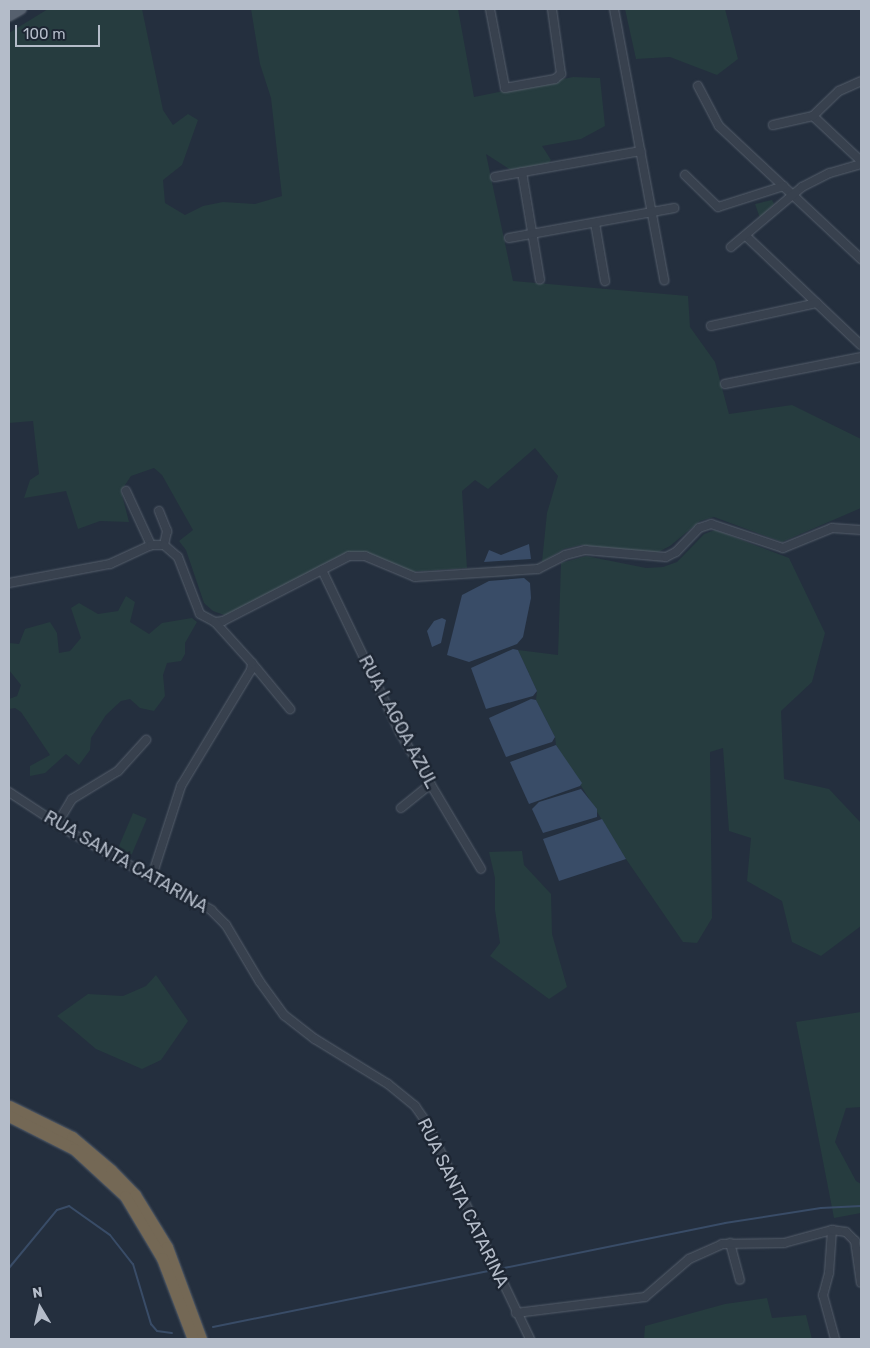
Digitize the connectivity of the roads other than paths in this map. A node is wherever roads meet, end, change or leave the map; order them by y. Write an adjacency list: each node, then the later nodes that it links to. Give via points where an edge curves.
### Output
1 (21, 9): 5 (main road)
2 (490, 9): 3 (street, via 505,88 555,79 562,74)
3 (552, 9)
4 (614, 9): 10 (street)
5 (9, 16)
6 (861, 81): 8 (street, via 843,88)
7 (698, 86): 15 (street, via 719,126)
8 (814, 116): 9 (street); 11 (street)
9 (773, 125)
10 (641, 151): 12 (street); 18 (street)
11 (861, 163): 16 (street, via 822,177)
12 (522, 172): 14 (street); 20 (street)
13 (685, 175): 15 (street, via 718,207)
14 (495, 177)
15 (784, 186): 16 (street)
16 (792, 194): 21 (street); 24 (street)
17 (674, 208): 18 (street)
18 (652, 212): 19 (street); 26 (street)
19 (595, 223): 20 (street); 27 (street)
20 (532, 234): 22 (street); 25 (street)
21 (746, 236): 23 (street); 28 (street)
22 (509, 238)
23 (732, 247)
24 (861, 260)
25 (540, 280)
26 (664, 280)
27 (605, 282)
28 (817, 303): 29 (street); 30 (street)
29 (711, 326)
30 (861, 345)
31 (861, 357): 32 (street)
32 (725, 384)
33 (126, 491): 36 (street)
34 (160, 511): 37 (street, via 167,530)
35 (861, 530): 38 (street, via 832,528 783,548 711,524 698,528 676,552 666,557 585,550 574,551 538,569 415,577 356,555)
36 (151, 545): 37 (street); 39 (street, via 119,562)
37 (164, 546): 40 (street, via 178,557 200,614)
38 (322, 570): 40 (street, via 223,621); 44 (street, RUA LAGOA AZUL, via 380,693)
39 (9, 583)
40 (215, 622): 41 (street)
41 (252, 663): 42 (street); 49 (street, via 250,676 181,786)
42 (290, 709)
43 (146, 740): 47 (street, via 118,771 72,799)
44 (430, 784): 46 (street); 48 (street, RUA LAGOA AZUL)
45 (9, 792): 47 (street, RUA SANTA CATARINA)
46 (401, 808)
47 (57, 824): 49 (street, RUA SANTA CATARINA)
48 (481, 869)
49 (152, 876): 55 (street, RUA SANTA CATARINA, via 220,918 284,1014 314,1039 399,1092 421,1113)
50 (9, 1110): 56 (highway, via 74,1149 125,1196 162,1258); 57 (highway, via 72,1137 135,1195 167,1248)
51 (832, 1230): 52 (street, via 784,1243); 54 (street, via 846,1232 855,1241); 59 (street, via 829,1272 823,1295)
52 (730, 1243): 53 (street); 55 (street, via 697,1254 646,1297)
53 (740, 1280)
54 (861, 1283)
55 (516, 1313): 58 (street, RUA SANTA CATARINA)
56 (192, 1339)
57 (201, 1339)
58 (530, 1339)
59 (835, 1339)

